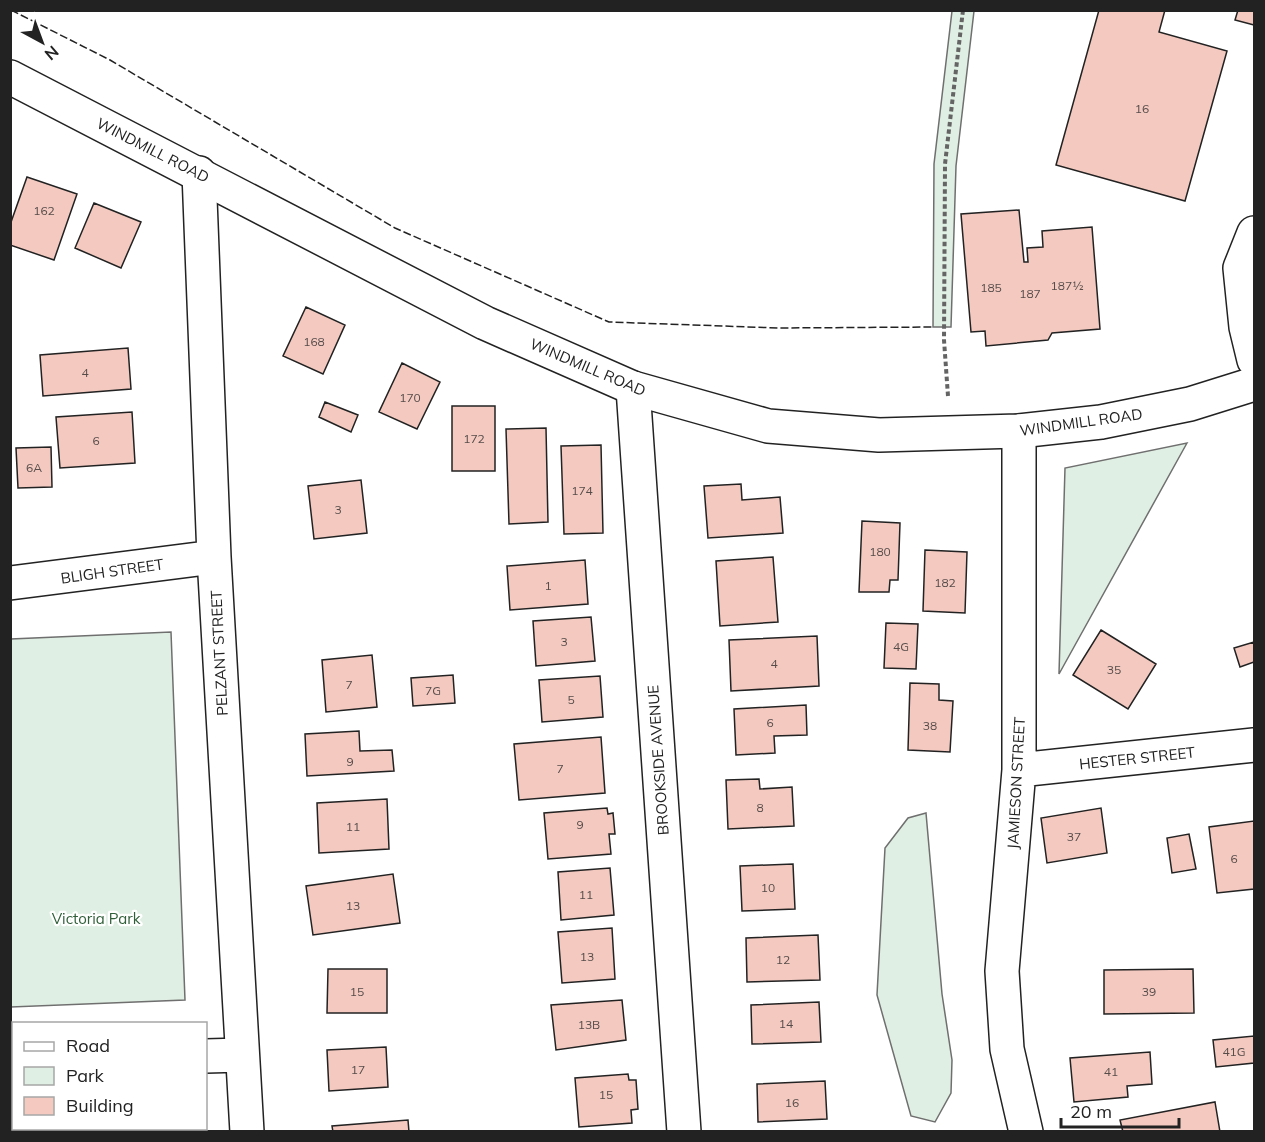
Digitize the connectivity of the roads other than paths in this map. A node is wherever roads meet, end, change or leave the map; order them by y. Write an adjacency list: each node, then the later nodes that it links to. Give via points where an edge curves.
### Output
1 (10, 77): 2 (street, WINDMILL ROAD)
2 (199, 173): 6 (street, WINDMILL ROAD, via 485,323); 8 (street, PELZANT STREET)
3 (1254, 233): 4 (street, via 1240,268)
4 (1254, 360)
5 (1254, 384): 7 (street, WINDMILL ROAD, via 1190,404 1101,422)
6 (633, 388): 7 (street, WINDMILL ROAD, via 768,426 879,435); 15 (street, BROOKSIDE AVENUE)
7 (1019, 431): 11 (street, JAMIESON STREET)
8 (214, 557): 9 (street, BLIGH STREET); 12 (street, PELZANT STREET)
9 (10, 583)
10 (1254, 745): 11 (street, HESTER STREET)
11 (1020, 770): 16 (street, JAMIESON STREET, via 1002,971 1007,1049)
12 (242, 1055): 13 (street); 14 (street, PELZANT STREET)
13 (207, 1056)
14 (247, 1131)
15 (684, 1131)
16 (1026, 1131)

